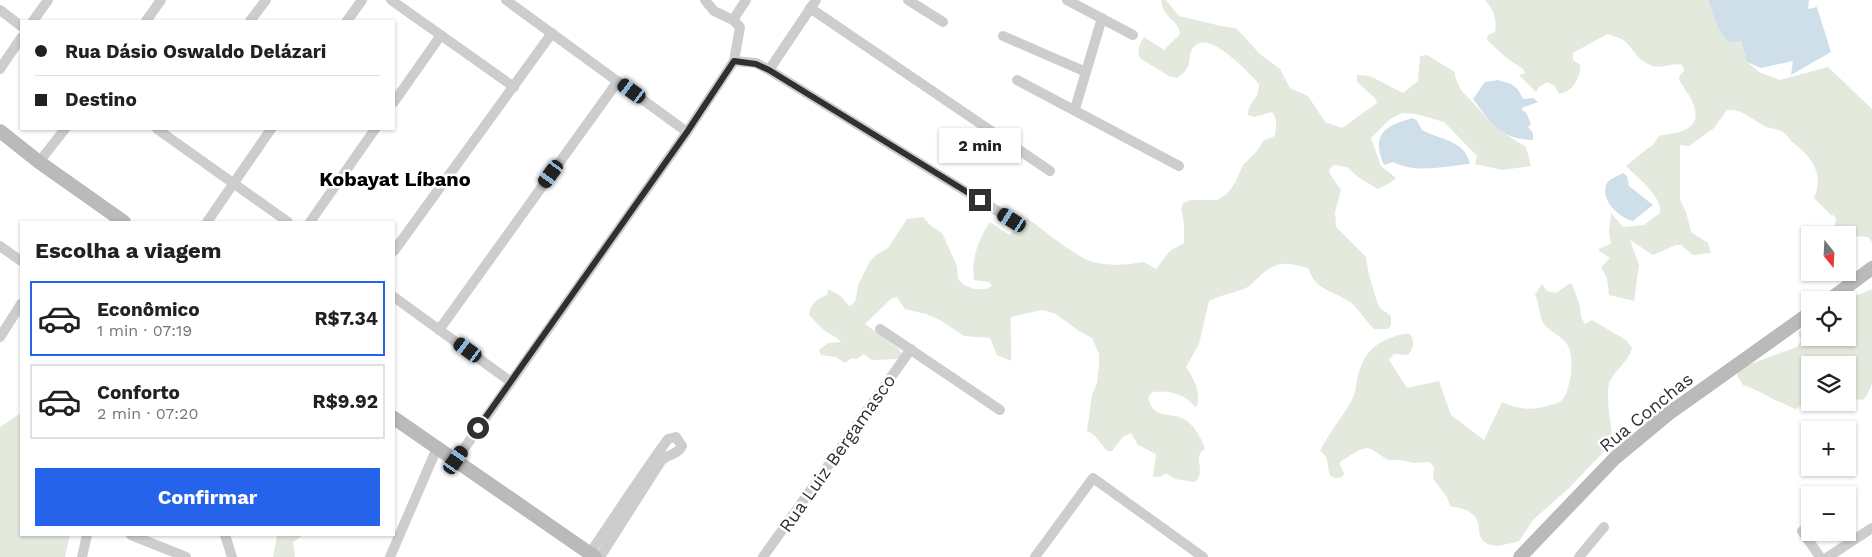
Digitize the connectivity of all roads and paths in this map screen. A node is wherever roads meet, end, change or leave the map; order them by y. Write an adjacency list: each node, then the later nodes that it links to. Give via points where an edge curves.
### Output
1 (48, 0): 14 (street)
2 (161, 0): 15 (street)
3 (266, 0): 16 (street)
4 (362, 0): 17 (street)
5 (392, 0): 23 (street)
6 (506, 0): 21 (street)
7 (705, 0): 18 (street, via 714,10)
8 (746, 0): 18 (street)
9 (908, 0): 19 (street)
10 (1067, 0): 13 (street)
11 (813, 4): 28 (street); 43 (street)
12 (0, 10): 20 (street)
13 (1102, 18): 22 (street); 29 (street)
14 (34, 20)
15 (147, 20)
16 (251, 20)
17 (348, 20)
18 (733, 20): 26 (street, via 740,27)
19 (943, 22)
20 (20, 25)
21 (552, 33): 31 (street); 32 (street)
22 (1133, 34)
23 (441, 35): 32 (street); 33 (street)
24 (1003, 36): 29 (street)
25 (20, 39): 27 (street)
26 (734, 61): 28 (street, via 756,64); 40 (street)
27 (0, 69)
28 (769, 70): 45 (street)
29 (1086, 72): 34 (street)
30 (1016, 80): 34 (street)
31 (618, 81): 40 (street); 59 (street)
32 (514, 87): 51 (street)
33 (395, 101)
34 (1075, 109): 42 (street)
35 (64, 130): 41 (street)
36 (270, 130): 44 (street)
37 (374, 130): 49 (street)
38 (0, 131): 41 (main road)
39 (170, 132): 44 (street)
40 (687, 132): 62 (street)
41 (39, 162): 46 (main road)
42 (1179, 166)
43 (1050, 171)
44 (233, 183): 47 (street); 48 (street)
45 (1012, 220)
46 (123, 221)
47 (208, 221)
48 (287, 221)
49 (311, 221)
50 (0, 246): 52 (street)
51 (395, 250)
52 (20, 260)
53 (1872, 268): 54 (main road)
54 (1841, 291)
55 (395, 298): 59 (street)
56 (20, 306): 60 (street)
57 (1801, 319): 81 (main road, Rua Conchas, via 1661,420 1615,458)
58 (880, 329): 61 (street)
59 (440, 330): 62 (street)
60 (0, 337)
61 (911, 349): 63 (street); 78 (street, Rua Luiz Bergamasco)
62 (511, 382): 66 (street)
63 (1000, 410)
64 (395, 419): 65 (main road)
65 (438, 448): 66 (main road); 77 (street)
66 (456, 460): 73 (main road)
67 (1604, 527): 82 (street)
68 (1872, 528): 84 (street)
69 (86, 536): 74 (street)
70 (134, 536): 75 (street)
71 (225, 536): 76 (street)
72 (1809, 541): 83 (street)
73 (595, 556): 73 (street, via 663,458 680,450 682,446 676,437 668,439 641,476)
74 (82, 557)
75 (186, 557)
76 (232, 557)
77 (390, 557)
78 (763, 557)
79 (1035, 557): 80 (street, via 1093,478)
80 (1203, 557)
81 (1520, 557)
82 (1579, 557)
83 (1820, 557)
84 (1828, 557)

